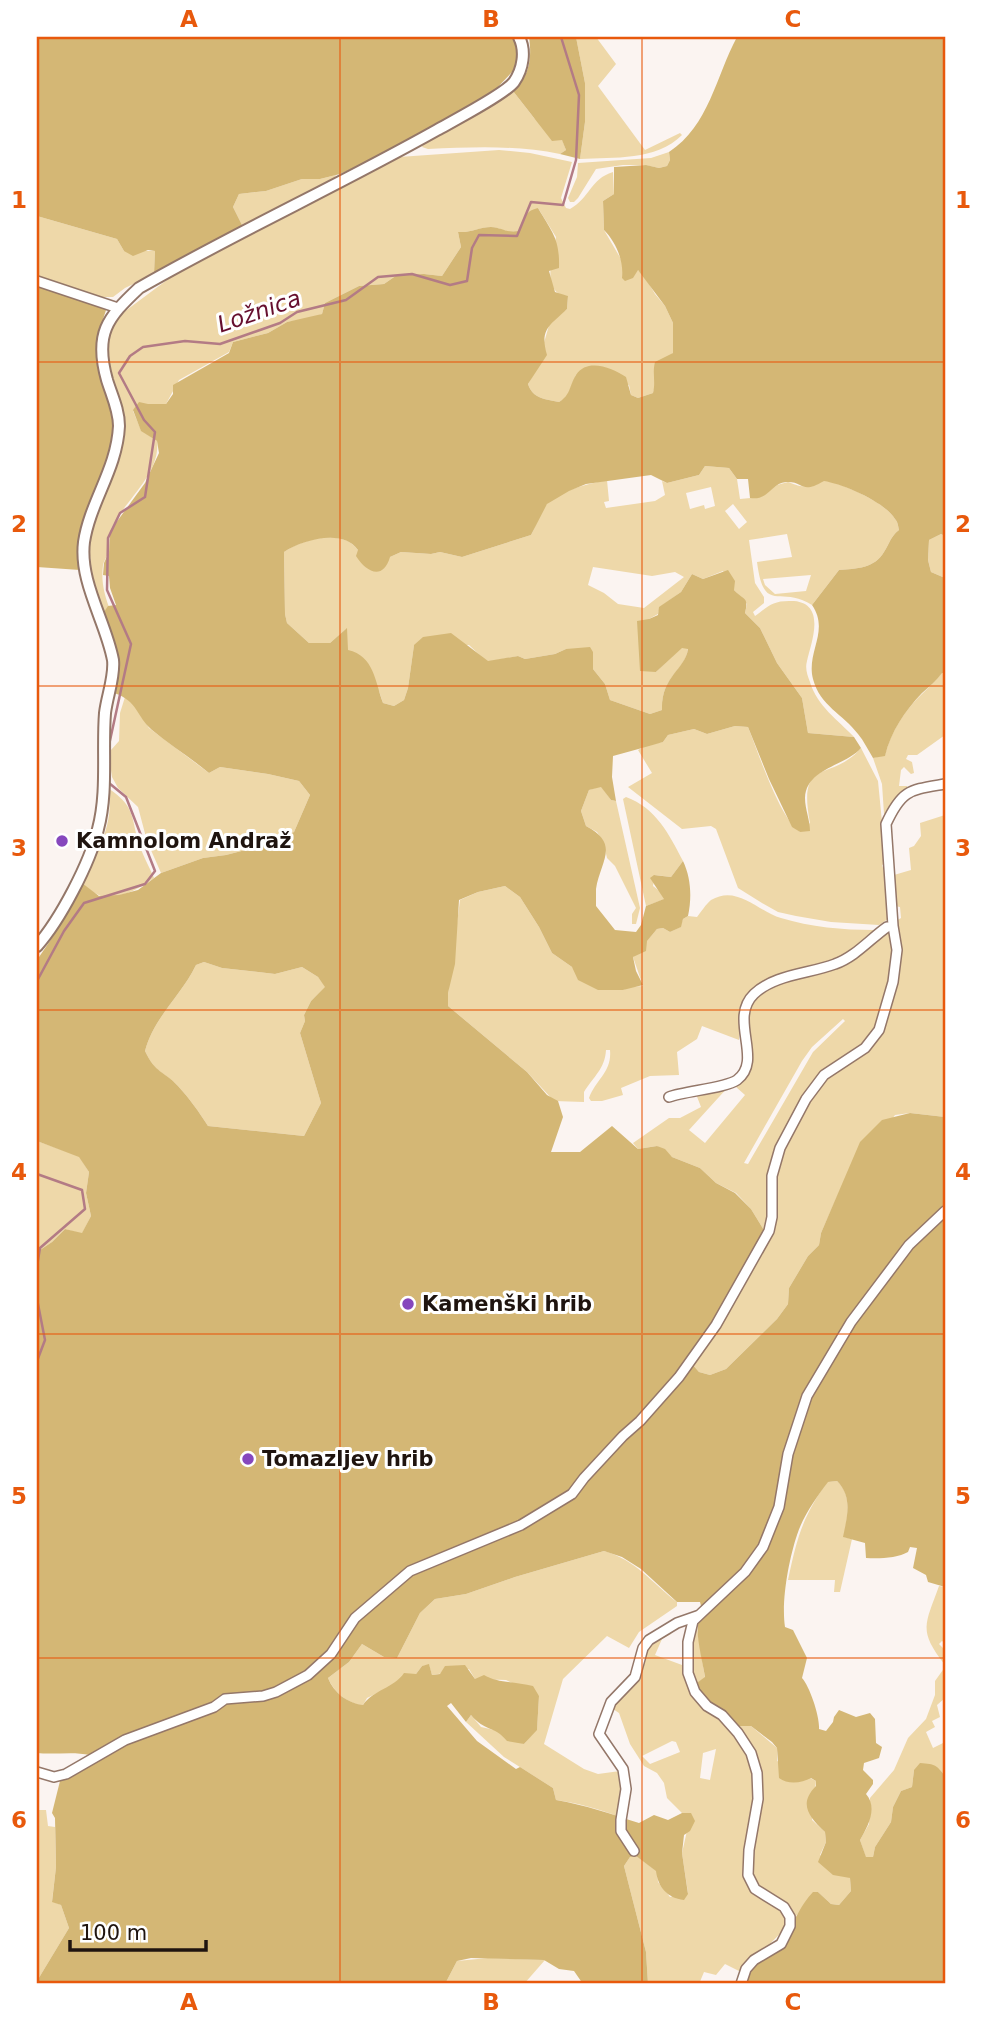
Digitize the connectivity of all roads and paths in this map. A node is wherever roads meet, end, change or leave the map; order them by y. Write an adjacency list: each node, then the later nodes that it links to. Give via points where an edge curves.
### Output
1 (519, 37): 3 (street, via 522,66 513,84 404,148 139,288)
2 (37, 281): 3 (street)
3 (118, 308): 6 (street, via 105,330 102,358 119,421 118,447 84,544 89,586 113,663 105,709 101,806 98,829 78,879)
4 (945, 784): 10 (street, via 914,788 893,808 886,824 897,950 879,1030 865,1048 824,1075 806,1099 780,1148 772,1176 772,1217 761,1247 716,1325 640,1421 572,1494 521,1525 410,1571 355,1618 331,1654 308,1675 263,1696 225,1699 125,1740 66,1774 54,1777)
5 (887, 927): 7 (street, via 850,957 777,980 752,995 743,1022 748,1061 742,1075 736,1081)
6 (37, 946)
7 (669, 1097)
8 (945, 1211): 9 (street, via 909,1245 851,1322 807,1396 788,1454 779,1507 763,1547 746,1572)
9 (698, 1616): 11 (street, via 649,1640 635,1677 611,1702 600,1726 599,1734 623,1769 626,1789 621,1831); 12 (street, via 688,1642 688,1673 695,1692 738,1733 757,1773 748,1875 755,1889 790,1917 781,1944 754,1960)
10 (37, 1772)
11 (634, 1850)
12 (741, 1984)

